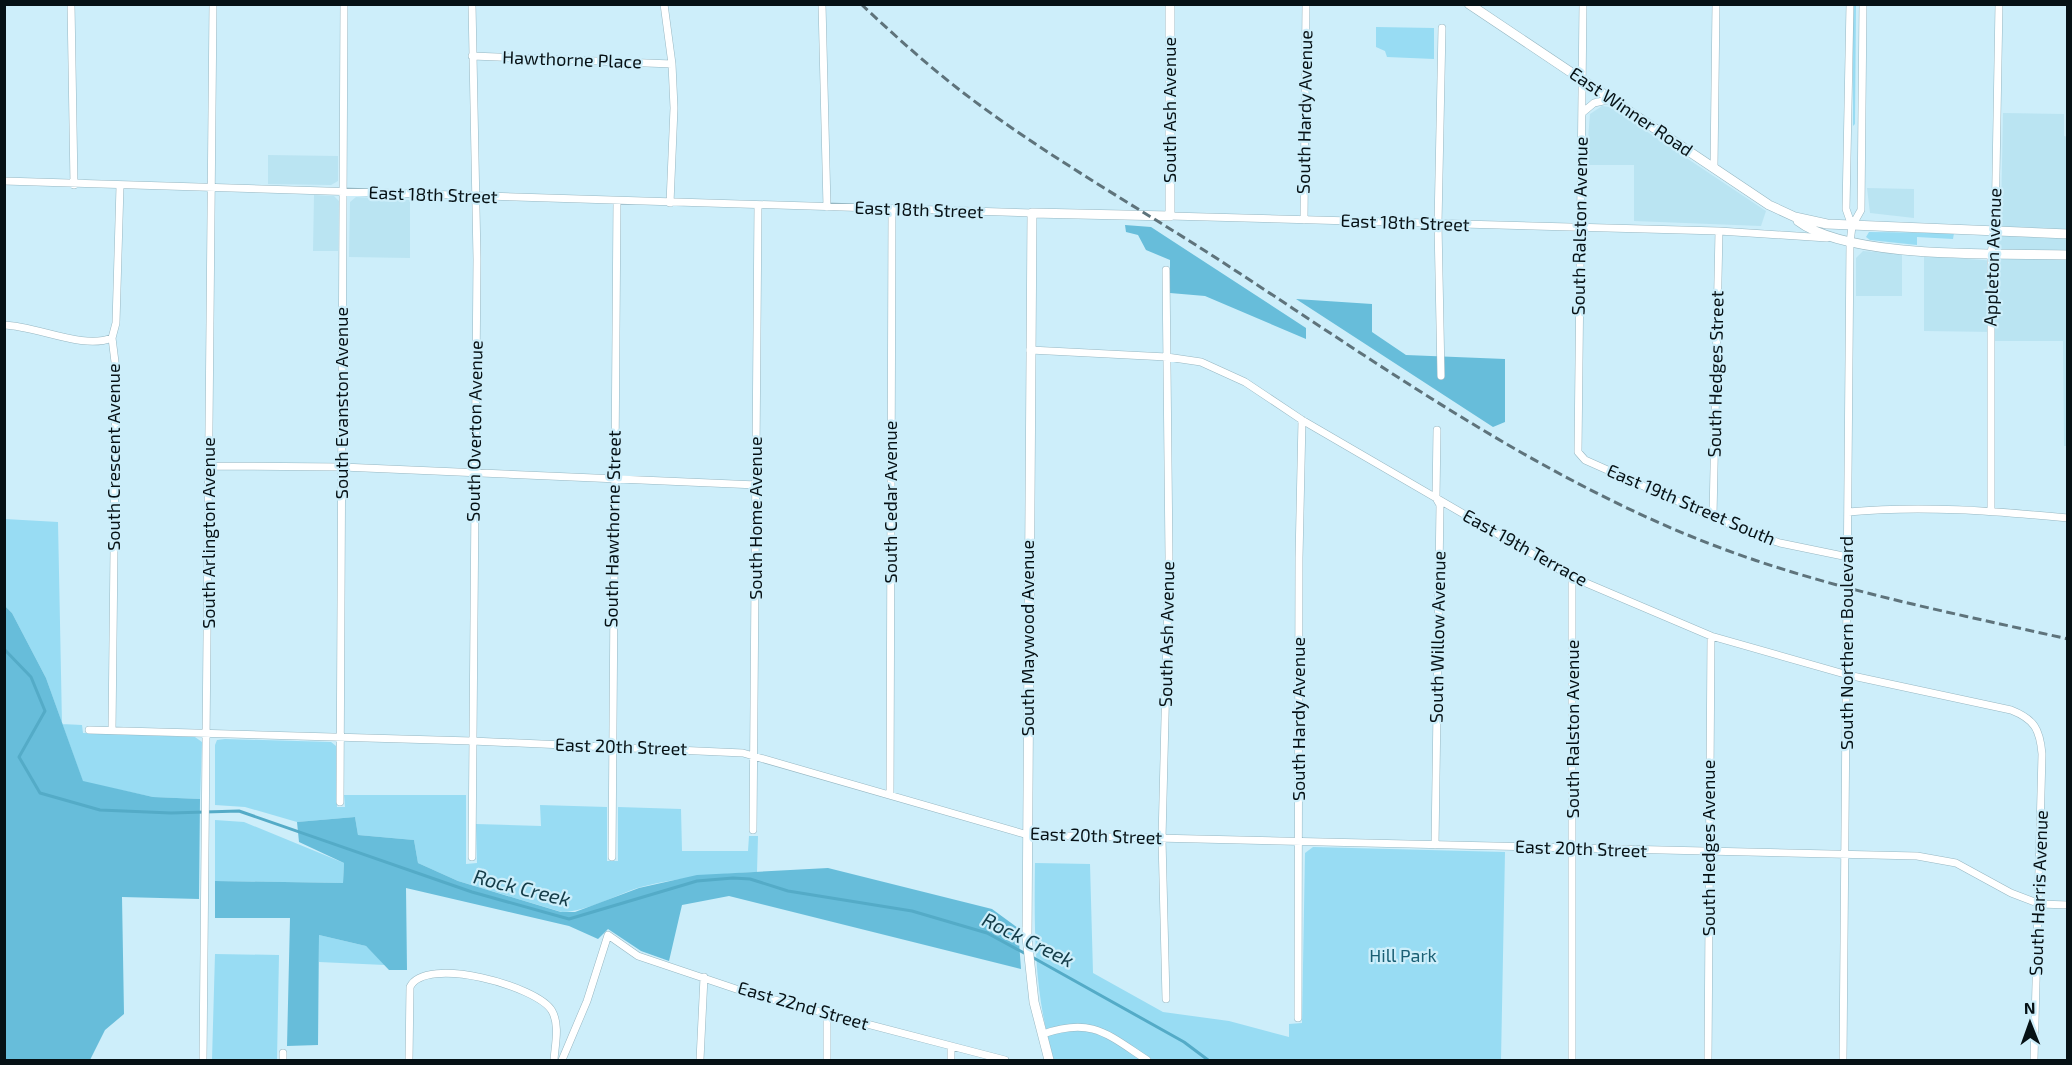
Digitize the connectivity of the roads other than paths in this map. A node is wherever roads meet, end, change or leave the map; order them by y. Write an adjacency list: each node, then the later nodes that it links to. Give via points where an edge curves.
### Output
1 (71, 4): 25 (street)
2 (213, 4): 27 (street, South Arlington Avenue)
3 (344, 4): 28 (street, South Evanston Avenue)
4 (472, 4): 16 (street, South Overton Avenue)
5 (664, 4): 17 (street)
6 (822, 4): 33 (street)
7 (1170, 4): 36 (street, South Ash Avenue)
8 (1306, 4): 38 (street, South Hardy Avenue)
9 (1469, 4): 18 (street, East Winner Road)
10 (1583, 4): 18 (street, South Ralston Avenue)
11 (1716, 4): 23 (street)
12 (1850, 4): 21 (street, South Northern Boulevard)
13 (1863, 4): 22 (street, South Northern Boulevard)
14 (1999, 4): 43 (street, Appleton Avenue)
15 (1442, 28): 39 (street)
16 (472, 56): 17 (street, Hawthorne Place); 29 (street, South Overton Avenue)
17 (672, 64): 31 (street)
18 (1583, 80): 19 (street, East Winner Road); 20 (street, South Ralston Avenue)
19 (1612, 99): 20 (street, via 1594,103); 23 (street, East Winner Road)
20 (1582, 113): 41 (street, South Ralston Avenue)
21 (1848, 131): 22 (street); 40 (street, South Northern Boulevard, via 1846,209)
22 (1862, 131): 40 (street, South Northern Boulevard, via 1861,210)
23 (1714, 168): 37 (street, East Winner Road)
24 (4, 181): 25 (street, East 18th Street)
25 (74, 184): 26 (street, East 18th Street)
26 (120, 186): 27 (street, East 18th Street); 51 (street, South Crescent Avenue, via 116,323)
27 (212, 189): 28 (street, East 18th Street); 58 (street, South Arlington Avenue)
28 (342, 192): 29 (street, East 18th Street); 59 (street, South Evanston Avenue)
29 (474, 195): 30 (street, East 18th Street); 60 (street, South Overton Avenue)
30 (617, 201): 31 (street, East 18th Street); 61 (street, South Hawthorne Street)
31 (670, 203): 32 (street, East 18th Street)
32 (758, 205): 33 (street, East 18th Street); 62 (street, South Home Avenue)
33 (827, 207): 34 (street, East 18th Street)
34 (892, 209): 35 (street, East 18th Street); 80 (street, South Cedar Avenue)
35 (1032, 213): 36 (street, East 18th Street); 52 (street, South Maywood Avenue)
36 (1170, 216): 38 (street, East 18th Street)
37 (1795, 217): 40 (street, East Winner Road); 45 (street, East Winner Road)
38 (1304, 220): 39 (street, East 18th Street)
39 (1438, 224): 41 (street, East 18th Street); 54 (street)
40 (1852, 225): 43 (street, East Winner Road); 46 (street, South Northern Boulevard)
41 (1580, 228): 42 (street, East 18th Street); 57 (street, South Ralston Avenue)
42 (1719, 231): 45 (street, East 18th Street); 66 (street, South Hedges Street)
43 (1995, 231): 44 (street, East Winner Road); 47 (street, Appleton Avenue)
44 (2067, 234)
45 (1833, 239): 46 (street, East Winner Road)
46 (1850, 243): 47 (street, East Winner Road); 65 (street, South Northern Boulevard)
47 (1991, 253): 48 (street, East Winner Road); 64 (street, Appleton Avenue)
48 (2067, 255)
49 (1166, 270): 53 (street, South Ash Avenue)
50 (4, 325): 51 (street, via 91,342)
51 (112, 338): 74 (street, South Crescent Avenue, via 116,370)
52 (1030, 350): 53 (street, East 19th Terrace); 83 (street, South Maywood Avenue)
53 (1167, 357): 55 (street, East 19th Terrace, via 1201,362 1220,370); 84 (street, South Ash Avenue, via 1169,556)
54 (1441, 376)
55 (1302, 420): 63 (street, East 19th Terrace); 85 (street, South Hardy Avenue)
56 (1437, 430): 63 (street, South Willow Avenue)
57 (1577, 448): 66 (street, East 19th Street South, via 1585,460)
58 (209, 466): 59 (street); 75 (street, South Arlington Avenue)
59 (342, 467): 60 (street); 76 (street, South Evanston Avenue)
60 (474, 473): 61 (street); 77 (street, South Overton Avenue)
61 (614, 478): 62 (street); 78 (street, South Hawthorne Street)
62 (757, 485): 79 (street, South Home Avenue)
63 (1436, 498): 69 (street, East 19th Terrace); 86 (street, South Willow Avenue, via 1440,505)
64 (1990, 510): 65 (street, via 1898,507); 67 (street)
65 (1848, 512): 68 (street, South Northern Boulevard)
66 (1713, 516): 68 (street, East 19th Street South, via 1780,543)
67 (2067, 518)
68 (1848, 557): 71 (street, South Northern Boulevard)
69 (1572, 577): 70 (street, East 19th Terrace); 87 (street, South Ralston Avenue)
70 (1711, 636): 71 (street, East 19th Terrace); 88 (street, South Hedges Avenue)
71 (1848, 675): 72 (street, East 19th Terrace, via 2011,710); 89 (street, South Northern Boulevard)
72 (2037, 726): 92 (street, South Harris Avenue, via 2042,753)
73 (89, 730): 74 (street, East 20th Street)
74 (112, 730): 75 (street, East 20th Street)
75 (207, 733): 76 (street, East 20th Street); 100 (street, South Arlington Avenue)
76 (339, 738): 77 (street, East 20th Street); 81 (street, South Evanston Avenue)
77 (472, 741): 78 (street, East 20th Street); 90 (street, South Overton Avenue)
78 (612, 746): 79 (street, East 20th Street, via 715,750); 91 (street, South Hawthorne Street)
79 (754, 757): 80 (street, East 20th Street); 82 (street, South Home Avenue)
80 (890, 795): 83 (street, East 20th Street)
81 (340, 802)
82 (753, 830)
83 (1028, 835): 84 (street, East 20th Street); 98 (street, South Maywood Avenue, via 1029,979)
84 (1162, 839): 85 (street, East 20th Street); 95 (street, South Ash Avenue)
85 (1299, 840): 86 (street, East 20th Street); 97 (street, South Hardy Avenue)
86 (1436, 845): 87 (street, East 20th Street)
87 (1573, 849): 88 (street, East 20th Street); 110 (street, South Ralston Avenue)
88 (1708, 853): 89 (street, East 20th Street); 111 (street, South Hedges Avenue)
89 (1846, 855): 92 (street, East 20th Street, via 1948,860); 112 (street, South Northern Boulevard)
90 (471, 857)
91 (612, 857)
92 (2040, 904): 93 (street, East 20th Street); 113 (street, South Harris Avenue)
93 (2067, 905)
94 (704, 976): 96 (street, East 22nd Street, via 748,993); 103 (street, East 22nd Street, via 638,956 608,935 587,1001); 104 (street)
95 (1166, 999)
96 (827, 1014): 99 (street, East 22nd Street); 105 (street)
97 (1298, 1018)
98 (1043, 1034): 108 (street, South Maywood Avenue); 109 (street, via 1066,1026 1101,1031)
99 (951, 1046): 106 (street); 107 (street, East 22nd Street)
100 (203, 1060)
101 (409, 1060): 102 (street, via 412,983 420,976 453,973 492,980 551,1008 556,1019)
102 (554, 1060)
103 (562, 1060)
104 (700, 1060)
105 (827, 1060)
106 (951, 1060)
107 (1005, 1060)
108 (1049, 1060)
109 (1147, 1060)
110 (1572, 1060)
111 (1708, 1060)
112 (1843, 1060)
113 (2034, 1060)

